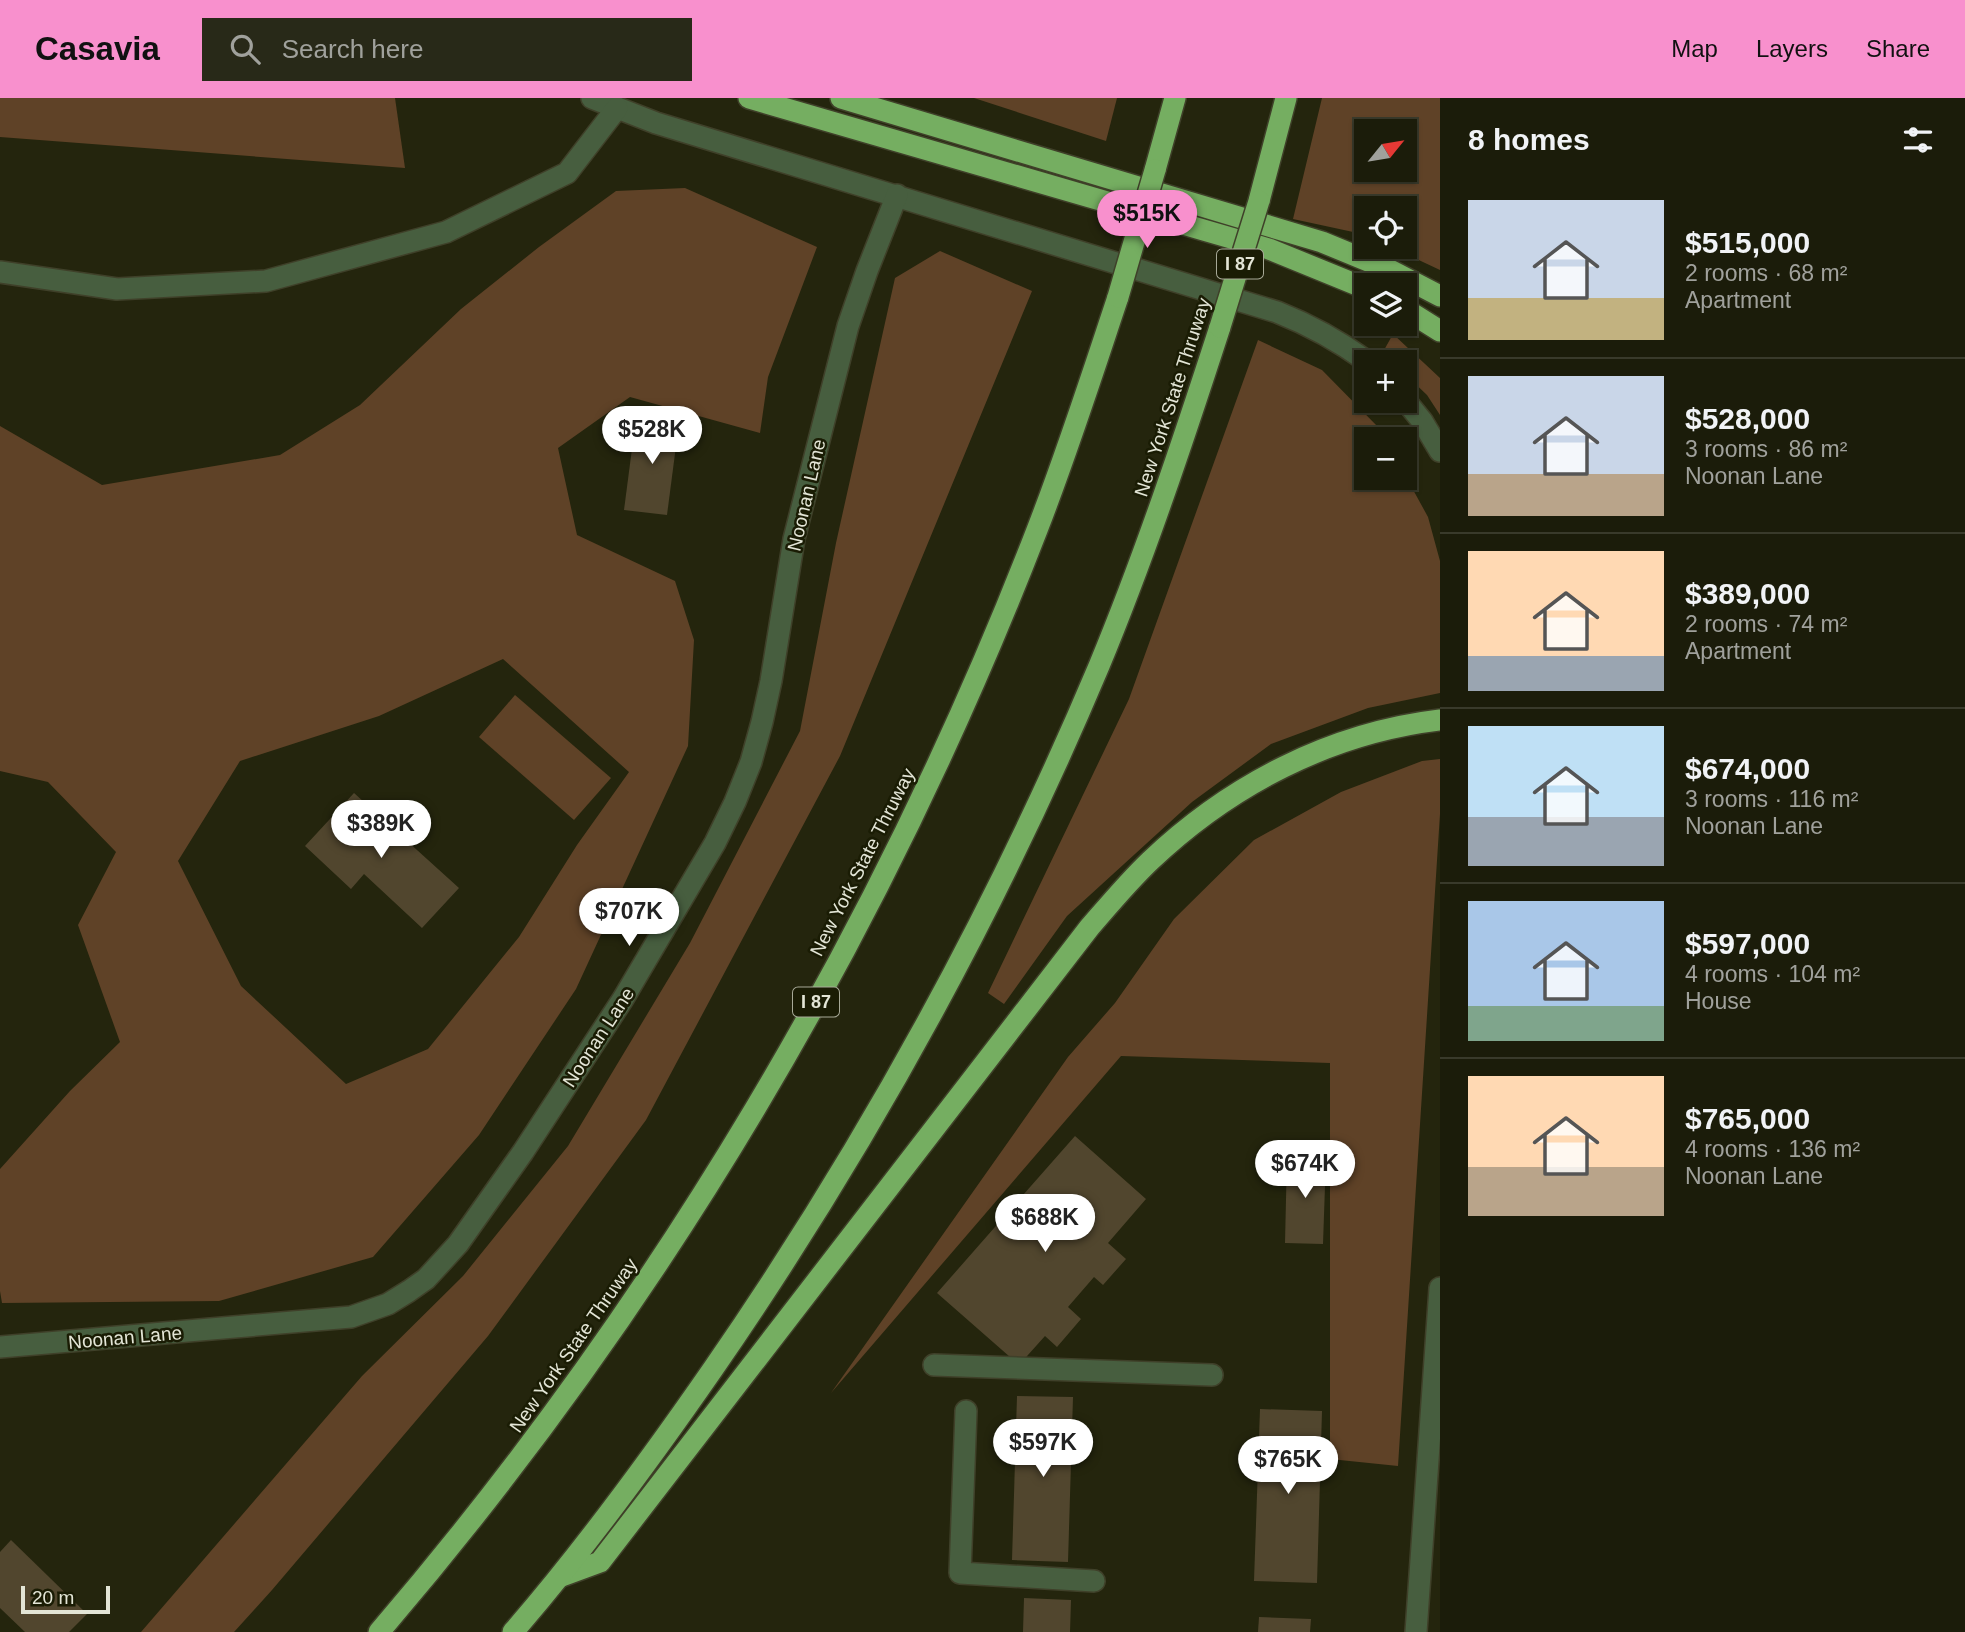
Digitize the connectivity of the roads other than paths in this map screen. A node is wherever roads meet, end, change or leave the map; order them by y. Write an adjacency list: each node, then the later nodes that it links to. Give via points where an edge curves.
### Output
1 (592, 98): 7 (street)
2 (749, 98): 11 (highway, via 1269,249)
3 (841, 98): 12 (highway, via 1322,242)
4 (1166, 98): 8 (highway)
5 (1175, 98): 8 (highway, New York State Thruway / I 87)
6 (1286, 98): 24 (highway, New York State Thruway / I 87, bridge, via 1259,201 1165,492 1100,663 1026,828 884,1099 788,1258)
7 (617, 108): 9 (street); 10 (street, via 567,173 446,232 266,281 117,289)
8 (1155, 170): 26 (highway, New York State Thruway / I 87, bridge, via 1065,456 992,640 897,845 806,1020 700,1201 619,1321 481,1508)
9 (897, 195): 15 (street, via 1277,312); 20 (street, Noonan Lane, via 848,326 794,539 762,722 735,802 623,999 458,1244 409,1291 351,1317)
10 (0, 272)
11 (1354, 284)
12 (1440, 296)
13 (1417, 317): 14 (highway)
14 (1440, 331)
15 (1354, 352)
16 (1416, 413): 17 (street)
17 (1440, 451)
18 (1440, 720): 24 (highway, via 1362,734 1288,764 1220,804 1150,862 1082,937 600,1562)
19 (1440, 1288): 28 (street)
20 (0, 1347)
21 (934, 1365): 22 (street)
22 (1212, 1375)
23 (966, 1411): 25 (street, via 960,1573)
24 (562, 1576): 27 (highway, New York State Thruway / I 87)
25 (1094, 1581)
26 (379, 1632)
27 (513, 1632)
28 (1416, 1632)

